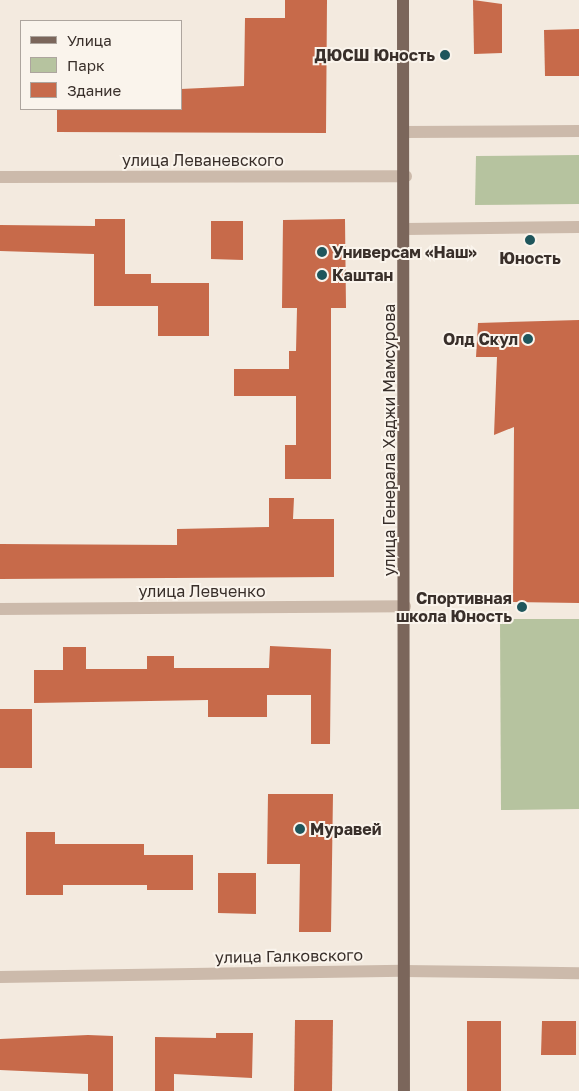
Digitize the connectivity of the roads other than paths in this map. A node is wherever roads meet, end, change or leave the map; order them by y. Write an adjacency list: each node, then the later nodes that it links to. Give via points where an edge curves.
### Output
1 (403, 0): 3 (main road, улица Генерала Хаджи Мамсурова)
2 (579, 131): 3 (street)
3 (404, 132): 4 (main road, улица Генерала Хаджи Мамсурова)
4 (406, 176): 5 (street, улица Леваневского); 7 (main road, улица Генерала Хаджи Мамсурова)
5 (0, 177)
6 (579, 227): 7 (street)
7 (406, 229): 8 (main road, улица Генерала Хаджи Мамсурова)
8 (405, 606): 9 (street, улица Левченко); 10 (main road, улица Генерала Хаджи Мамсурова)
9 (0, 608)
10 (403, 970): 11 (street, улица Галковского); 12 (street, улица Галковского); 13 (main road, улица Генерала Хаджи Мамсурова)
11 (579, 973)
12 (0, 977)
13 (404, 1091)

